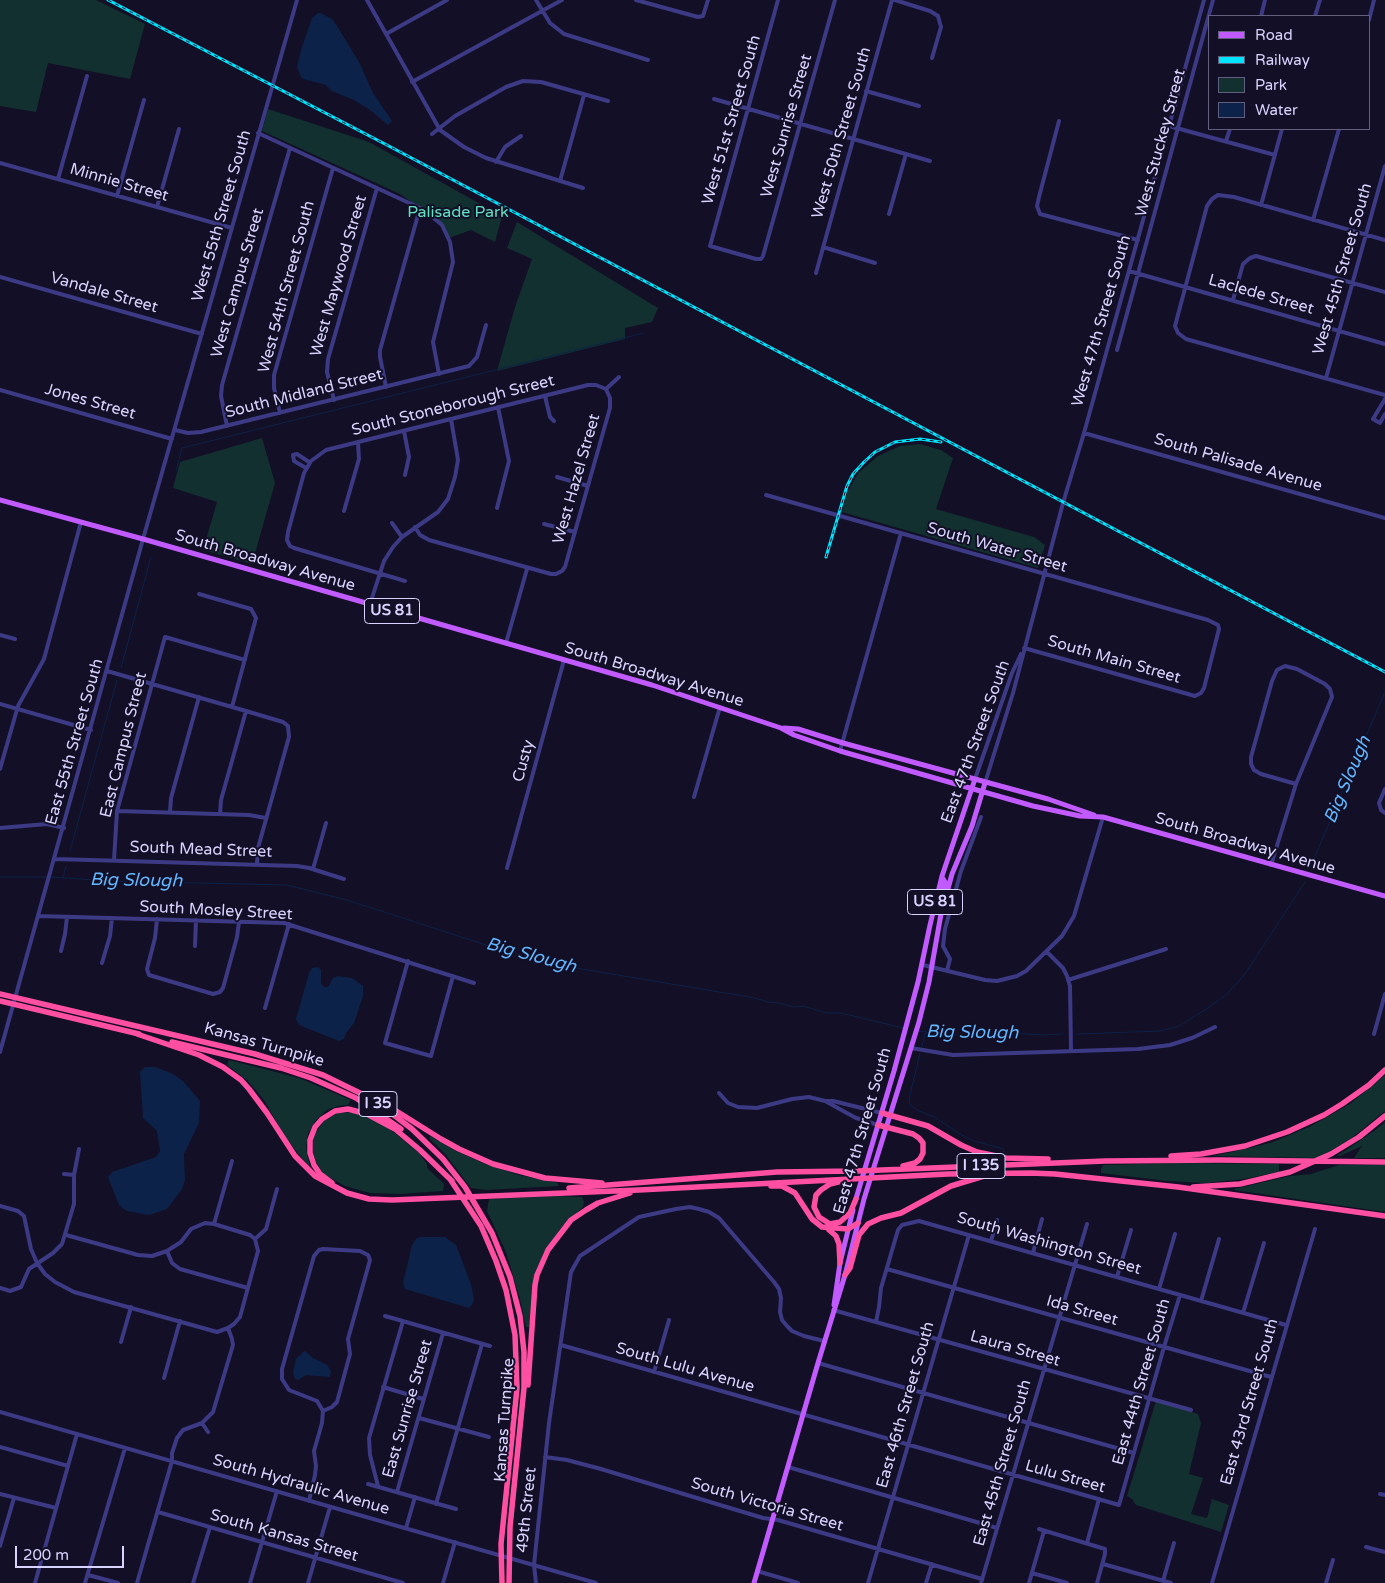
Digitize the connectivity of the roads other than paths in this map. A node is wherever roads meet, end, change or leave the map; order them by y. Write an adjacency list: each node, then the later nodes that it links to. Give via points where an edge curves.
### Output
1 (297, 0): 43 (street, West 55th Street South)
2 (366, 0): 22 (street)
3 (447, 0): 22 (street)
4 (536, 0): 16 (street)
5 (562, 0): 16 (street)
6 (636, 0): 7 (street, via 701,17)
7 (708, 0)
8 (778, 0): 33 (street, West 51st Street South)
9 (835, 0): 35 (street, West Sunrise Street)
10 (893, 0): 23 (street, via 930,10 938,16 941,27); 27 (street, West 50th Street South)
11 (1204, 0): 36 (street, West 47th Street South)
12 (1213, 0): 17 (street, West Stuckey Street)
13 (1265, 0): 18 (street)
14 (1320, 0): 19 (street)
15 (1374, 0): 20 (street)
16 (542, 11): 24 (street, via 550,23 568,36); 26 (street)
17 (1209, 15)
18 (1261, 15)
19 (1316, 15)
20 (1370, 16)
21 (1208, 18): 39 (street, West Stuckey Street)
22 (386, 34): 26 (street)
23 (932, 58)
24 (648, 60)
25 (87, 76): 56 (street)
26 (412, 82): 38 (street)
27 (866, 91): 32 (street); 46 (street, West 50th Street South)
28 (584, 95): 31 (street); 38 (street, via 541,82 515,83 455,116); 57 (street)
29 (714, 99): 33 (street)
30 (144, 100): 62 (street)
31 (608, 101)
32 (919, 106)
33 (748, 109): 35 (street); 73 (street, West 51st Street South, via 710,246)
34 (1059, 121): 70 (street, via 1038,211)
35 (800, 123): 46 (street); 73 (street, West Sunrise Street)
36 (1169, 126): 39 (street); 70 (street, West 47th Street South)
37 (179, 129): 64 (street)
38 (439, 129): 44 (street); 52 (street, via 464,147)
39 (1178, 129): 47 (street); 77 (street, West Stuckey Street)
40 (1230, 130): 47 (street)
41 (1282, 130): 50 (street)
42 (1339, 130): 67 (street)
43 (258, 133): 48 (street); 68 (street, West 55th Street South)
44 (432, 134)
45 (521, 136): 52 (street, via 505,147)
46 (853, 138): 49 (street); 72 (street, West 50th Street South)
47 (1226, 141): 50 (street)
48 (290, 148): 55 (street); 103 (street, West Campus Street, via 222,385 221,396)
49 (906, 154): 51 (street); 66 (street)
50 (1275, 155): 63 (street)
51 (930, 161)
52 (496, 162): 57 (street)
53 (0, 163): 56 (street, Minnie Street)
54 (1385, 166): 60 (street, West 45th Street South)
55 (333, 168): 58 (street); 99 (street, West 54th Street South, via 274,375)
56 (58, 179): 62 (street, Minnie Street)
57 (560, 181): 59 (street)
58 (377, 188): 65 (street); 97 (street, West Maywood Street, via 328,359 327,372)
59 (583, 188)
60 (1379, 189): 61 (street); 69 (street, West 45th Street South)
61 (1385, 190)
62 (117, 196): 64 (street, Minnie Street)
63 (1261, 205): 67 (street); 80 (street, via 1225,195 1215,196 1207,206)
64 (157, 207): 68 (street, Minnie Street)
65 (420, 208): 88 (street, via 436,219 448,235 452,250 453,266 433,342); 91 (street, via 380,350)
66 (889, 214)
67 (1313, 220): 69 (street)
68 (232, 228): 85 (street, West 55th Street South)
69 (1366, 235): 71 (street); 79 (street, West 45th Street South)
70 (1138, 240): 75 (street, West 47th Street South)
71 (1385, 240)
72 (823, 247): 74 (street); 76 (street, West 50th Street South)
73 (761, 259)
74 (875, 262)
75 (1129, 271): 77 (street, Laclede Street); 106 (street, West 47th Street South)
76 (816, 273)
77 (1138, 274): 80 (street, Laclede Street); 87 (street, West Stuckey Street)
78 (0, 276): 85 (street, Vandale Street)
79 (1352, 282): 81 (street); 82 (street, via 1253,256 1243,264); 84 (street, West 45th Street South)
80 (1185, 287): 82 (street, Laclede Street); 90 (street, via 1175,326 1186,339)
81 (1385, 292)
82 (1233, 300): 84 (street, Laclede Street)
83 (486, 325): 88 (street, South Midland Street, via 473,362)
84 (1339, 330): 86 (street, Laclede Street); 90 (street, West 45th Street South)
85 (202, 334): 104 (street, West 55th Street South)
86 (1385, 344)
87 (1117, 350)
88 (440, 374): 91 (street, South Midland Street)
89 (619, 377): 92 (street)
90 (1326, 378): 94 (street)
91 (386, 387): 97 (street, South Midland Street)
92 (606, 389): 95 (street, South Stoneborough Street, via 589,385); 113 (street, West Hazel Street, via 610,408)
93 (0, 390): 107 (street, Jones Street)
94 (1385, 395)
95 (545, 396): 98 (street, South Stoneborough Street); 102 (street)
96 (1385, 399): 100 (street, via 1373,419 1380,422)
97 (334, 400): 99 (street, South Midland Street)
98 (498, 407): 101 (street, South Stoneborough Street); 116 (street, via 509,461)
99 (280, 413): 103 (street, South Midland Street)
100 (1385, 414)
101 (451, 419): 105 (street, South Stoneborough Street); 122 (street, via 458,456 450,492 440,510)
102 (554, 421)
103 (228, 426): 104 (street, South Midland Street, via 194,433)
104 (175, 430): 107 (street, West 55th Street South)
105 (404, 431): 108 (street, South Stoneborough Street); 111 (street, via 409,457)
106 (1084, 433): 118 (street, South Palisade Avenue); 129 (street, West 47th Street South)
107 (172, 439): 126 (street, East 55th Street South)
108 (358, 442): 109 (street, South Stoneborough Street, via 326,450); 117 (street, via 359,459)
109 (309, 462): 110 (street); 110 (street, via 297,454 293,455 294,460)
110 (306, 468): 128 (street, via 287,536 290,545)
111 (404, 475)
112 (557, 477): 113 (street)
113 (588, 486): 123 (street, West Hazel Street)
114 (766, 495): 124 (street, South Water Street)
115 (0, 500): 119 (main road, South Broadway Avenue / US 81)
116 (497, 508)
117 (344, 511)
118 (1385, 518)
119 (82, 522): 126 (main road, South Broadway Avenue / US 81); 146 (street, via 44,659)
120 (392, 523): 125 (street)
121 (544, 524): 123 (street)
122 (416, 527): 125 (street); 127 (street, via 420,535 429,540)
123 (575, 532): 127 (street, West Hazel Street, via 565,567 558,574)
124 (901, 533): 129 (street, South Water Street); 150 (street)
125 (402, 537): 128 (street, via 387,554)
126 (143, 539): 132 (main road, South Broadway Avenue / US 81); 139 (street, East 55th Street South)
127 (527, 568): 135 (street)
128 (380, 574): 130 (street); 132 (street)
129 (1044, 574): 136 (street, West 47th Street South); 141 (street, South Water Street, via 1215,623 1219,632 1204,688)
130 (405, 581)
131 (199, 594): 137 (street, via 247,608 255,614)
132 (370, 604): 135 (main road, South Broadway Avenue / US 81)
133 (0, 635): 134 (street)
134 (15, 639)
135 (506, 644): 138 (main road, South Broadway Avenue / US 81)
136 (1024, 648): 141 (street, South Main Street); 153 (street, East 47th Street South); 154 (street, East 47th Street South)
137 (245, 660): 140 (street, East Campus Street, via 165,637); 145 (street)
138 (564, 660): 144 (main road, South Broadway Avenue / US 81); 175 (street, Custy)
139 (107, 671): 140 (street); 149 (street, East 55th Street South)
140 (152, 684): 142 (street); 160 (street, East Campus Street)
141 (1198, 695)
142 (199, 697): 145 (street); 161 (street)
143 (0, 704): 146 (street)
144 (720, 706): 148 (main road, South Broadway Avenue / US 81); 159 (street)
145 (232, 707): 147 (street)
146 (17, 709): 149 (street); 152 (street)
147 (246, 711): 163 (street); 166 (street, via 288,726 289,737)
148 (782, 728): 150 (main road, South Broadway Avenue / US 81, via 798,729); 151 (main road, South Broadway Avenue / US 81)
149 (91, 730): 169 (street, East 55th Street South)
150 (843, 743): 151 (street); 153 (main road, South Broadway Avenue / US 81)
151 (840, 751): 156 (main road, South Broadway Avenue / US 81)
152 (0, 769)
153 (975, 779): 154 (main road, South Broadway Avenue / US 81); 156 (main road, East 47th Street South / US 81)
154 (985, 783): 158 (main road, East 47th Street South); 165 (main road, South Broadway Avenue)
155 (1296, 784): 155 (street, via 1332,697 1329,687 1291,666 1285,666 1277,670 1272,681 1251,757 1252,766 1261,774); 174 (street)
156 (972, 788): 158 (main road, South Broadway Avenue); 170 (main road, East 47th Street South / US 81)
157 (1385, 789): 162 (street, via 1379,803)
158 (982, 791): 165 (main road, South Broadway Avenue, via 1062,813); 177 (main road, East 47th Street South)
159 (694, 797)
160 (117, 811): 161 (street); 172 (street, East Campus Street)
161 (170, 812): 163 (street)
162 (1385, 813)
163 (220, 814): 166 (street)
164 (981, 817): 179 (street)
165 (1100, 817): 174 (main road, South Broadway Avenue); 193 (street, via 1074,916)
166 (266, 818): 173 (street)
167 (326, 823): 176 (street)
168 (0, 828): 169 (street, via 47,824)
169 (64, 828): 171 (street, East 55th Street South)
170 (956, 836): 177 (main road, via 948,870); 178 (main road, East 47th Street South / US 81)
171 (55, 860): 172 (street, South Mead Street); 183 (street, East 55th Street South)
172 (114, 860): 173 (street, South Mead Street)
173 (257, 864): 176 (street, South Mead Street)
174 (1271, 864): 181 (main road, South Broadway Avenue)
175 (507, 868)
176 (314, 870): 180 (street, South Mead Street)
177 (952, 874): 179 (street); 182 (main road, East 47th Street South)
178 (942, 876): 182 (main road, via 945,882 939,906); 196 (main road, East 47th Street South / US 81)
179 (960, 876): 198 (street, via 943,941 950,959)
180 (344, 879)
181 (1385, 896)
182 (941, 914): 197 (main road, East 47th Street South)
183 (38, 916): 184 (street, South Mosley Street); 211 (street, East 55th Street South)
184 (68, 917): 185 (street, South Mosley Street); 192 (street)
185 (112, 918): 186 (street, South Mosley Street); 195 (street)
186 (157, 919): 187 (street, South Mosley Street); 188 (street, via 147,969 149,975 211,993 223,988)
187 (196, 920): 188 (street, South Mosley Street); 190 (street)
188 (239, 922): 189 (street, South Mosley Street)
189 (289, 924): 194 (street, South Mosley Street); 205 (street)
190 (195, 946)
191 (1166, 949): 200 (street)
192 (61, 951)
193 (1047, 952): 198 (street, via 1026,971 1006,980 985,980); 200 (street, via 1063,968)
194 (408, 962): 199 (street, South Mosley Street); 199 (street, via 385,1043 431,1056)
195 (102, 963)
196 (923, 965): 197 (street); 216 (main road, East 47th Street South / US 81)
197 (932, 968): 198 (street); 209 (main road, East 47th Street South)
198 (947, 971)
199 (454, 976): 201 (street, South Mosley Street)
200 (1068, 980): 210 (street)
201 (474, 983)
202 (3, 994): 213 (highway, Kansas Turnpike / I 35, via 277,1060)
203 (1385, 994): 208 (street)
204 (2, 1002): 207 (highway, Kansas Turnpike / I 35)
205 (266, 1008)
206 (1215, 1027): 210 (street, via 1170,1045)
207 (137, 1034): 231 (highway, Kansas Turnpike / I 35, via 281,1068 327,1084 399,1127); 238 (highway, via 199,1054 223,1066 241,1080 258,1100 300,1161 315,1176 335,1188 381,1200)
208 (1374, 1034)
209 (912, 1045): 210 (street, via 952,1055); 217 (main road, East 47th Street South)
210 (1071, 1051)
211 (0, 1052)
212 (1385, 1070): 222 (highway, via 1342,1104 1287,1132 1245,1146)
213 (350, 1087): 232 (highway, via 374,1096 441,1139 493,1164 545,1178); 307 (highway, Kansas Turnpike / I 35, via 401,1120 436,1152 465,1186 492,1233 520,1316 524,1369)
214 (719, 1093): 215 (street, via 728,1104 738,1107 757,1108 809,1097)
215 (825, 1101): 216 (street, via 833,1100); 219 (street, via 856,1118)
216 (882, 1113): 217 (highway); 219 (main road, East 47th Street South / US 81)
217 (891, 1116): 220 (main road, East 47th Street South); 224 (highway, via 928,1126 961,1145 995,1156)
218 (1385, 1116): 234 (highway, via 1331,1154 1290,1172 1240,1184)
219 (878, 1125): 220 (highway); 239 (main road, East 47th Street South / US 81)
220 (887, 1127): 226 (highway, via 919,1138 924,1147 915,1163); 244 (main road, East 47th Street South)
221 (79, 1149): 229 (street)
222 (1140, 1160): 224 (highway, I 135); 225 (highway, I 135)
223 (232, 1161): 245 (street)
224 (1105, 1161): 226 (highway, I 135)
225 (1385, 1162)
226 (894, 1169): 232 (highway, I 135, via 777,1172)
227 (1011, 1173): 230 (highway, I 135); 234 (highway, I 135, via 1054,1174); 264 (highway, via 977,1177 951,1186 901,1213 868,1224 859,1235)
228 (64, 1174): 229 (street)
229 (74, 1175): 252 (street, via 74,1204)
230 (853, 1178): 233 (highway, I 135); 239 (highway, US 81, via 821,1190 816,1195 814,1207 819,1217 835,1224 847,1216)
231 (452, 1180): 238 (highway, via 395,1129 367,1114 354,1110 335,1111 322,1119 314,1130 309,1149 314,1165 323,1176 340,1187 384,1197); 369 (highway, Kansas Turnpike / I 35, via 481,1226 496,1261 510,1306 515,1336 516,1404 501,1544)
232 (622, 1183): 237 (highway)
233 (729, 1185): 236 (highway, I 135); 247 (highway, via 790,1189 812,1219)
234 (1178, 1187): 241 (highway, I 135)
235 (277, 1189): 254 (street, via 266,1229)
236 (639, 1190): 237 (highway); 307 (highway, via 605,1200 586,1210 572,1220 548,1250 535,1285 526,1409)
237 (482, 1194): 238 (highway)
238 (446, 1196)
239 (856, 1199): 248 (main road, East 47th Street South)
240 (0, 1206): 260 (street, via 24,1216)
241 (1385, 1216)
242 (1042, 1219): 259 (street)
243 (997, 1220): 256 (street)
244 (858, 1223): 248 (highway); 264 (main road, East 47th Street South)
245 (214, 1224): 254 (street); 258 (street, via 197,1225)
246 (1087, 1224): 262 (street, East 45th Street South)
247 (828, 1228): 248 (highway); 261 (highway, via 840,1244)
248 (848, 1229): 261 (main road, East 47th Street South)
249 (1314, 1229): 281 (street, East 43rd Street South)
250 (1131, 1230): 265 (street)
251 (1175, 1234): 269 (street)
252 (66, 1235): 258 (street, via 138,1255 152,1256); 260 (street, via 57,1250)
253 (969, 1235): 256 (street, South Washington Street); 263 (street, South Washington Street, via 919,1221 902,1225); 268 (street, East 46th Street South)
254 (255, 1239): 267 (street, via 258,1251)
255 (1219, 1239): 271 (street)
256 (991, 1241): 259 (street, South Washington Street)
257 (1264, 1243): 274 (street)
258 (167, 1251): 267 (street, via 180,1269)
259 (1033, 1253): 262 (street, South Washington Street)
260 (37, 1263): 266 (street, via 29,1269 20,1287 10,1291); 272 (street, via 45,1274 64,1288)
261 (840, 1263): 273 (main road, East 47th Street South)
262 (1075, 1265): 265 (street, South Washington Street); 276 (street, East 45th Street South)
263 (887, 1269): 268 (street, Ida Street); 280 (street, South Washington Street)
264 (845, 1275): 273 (main road, East 47th Street South)
265 (1117, 1277): 269 (street, South Washington Street)
266 (0, 1288)
267 (248, 1288): 282 (street, via 240,1317)
268 (954, 1288): 276 (street, Ida Street); 284 (street, East 46th Street South)
269 (1159, 1289): 270 (street, South Washington Street)
270 (1180, 1295): 271 (street, South Washington Street); 290 (street, East 44th Street South)
271 (1201, 1301): 274 (street, South Washington Street)
272 (131, 1307): 279 (street); 286 (street)
273 (834, 1310): 280 (street, Laura Street); 285 (main road, East 47th Street South)
274 (1243, 1312): 281 (street, South Washington Street)
275 (385, 1316): 278 (street)
276 (1059, 1318): 290 (street, Ida Street); 292 (street, East 45th Street South)
277 (669, 1320): 293 (street)
278 (402, 1321): 283 (street); 296 (street)
279 (180, 1322): 282 (street, via 216,1332); 295 (street)
280 (876, 1322): 284 (street, Laura Street)
281 (1286, 1325): 294 (street, East 43rd Street South)
282 (228, 1328): 306 (street, via 233,1345 214,1412)
283 (443, 1333): 287 (street); 299 (street, East Sunrise Street)
284 (938, 1340): 292 (street, Laura Street); 297 (street, East 46th Street South)
285 (824, 1341): 288 (street, 49th Street, via 804,1336 786,1326 780,1312 781,1298 774,1282 719,1218 699,1209 676,1209 639,1218 580,1256 571,1272); 291 (main road, East 47th Street South)
286 (121, 1342)
287 (482, 1344): 289 (street); 308 (street)
288 (561, 1345): 293 (street, South Lulu Avenue); 316 (street, 49th Street)
289 (490, 1346)
290 (1164, 1347): 294 (street, Ida Street); 298 (street, East 44th Street South)
291 (818, 1363): 297 (street); 303 (main road, East 47th Street South)
292 (1044, 1370): 298 (street, Laura Street); 305 (street, East 45th Street South)
293 (654, 1372): 303 (street, South Lulu Avenue)
294 (1271, 1377): 381 (street, East 43rd Street South)
295 (164, 1378)
296 (383, 1387): 299 (street); 322 (street, via 368,1447)
297 (923, 1392): 305 (street); 312 (street, East 46th Street South)
298 (1149, 1398): 300 (street, Laura Street); 315 (street, East 44th Street South)
299 (423, 1399): 304 (street, East Sunrise Street)
300 (1191, 1410)
301 (323, 1411): 301 (street, via 337,1402 350,1354 348,1339 370,1260 360,1251 316,1252 282,1369 284,1383 289,1390 318,1401); 330 (street, via 314,1451 316,1466)
302 (0, 1412): 310 (street, South Hydraulic Avenue)
303 (803, 1415): 312 (street, Lulu Street); 319 (main road, East 47th Street South)
304 (418, 1418): 308 (street); 324 (street, East Sunrise Street)
305 (1028, 1422): 315 (street); 320 (street, East 45th Street South)
306 (202, 1423): 309 (street); 317 (street, via 180,1433)
307 (521, 1424): 370 (highway, Kansas Turnpike / I 35, via 509,1546)
308 (458, 1429): 311 (street); 331 (street)
309 (208, 1432)
310 (77, 1434): 314 (street, South Hydraulic Avenue); 318 (street)
311 (489, 1438)
312 (908, 1445): 320 (street, Lulu Street); 327 (street, East 46th Street South)
313 (0, 1447): 318 (street)
314 (125, 1448): 317 (street, South Hydraulic Avenue); 356 (street)
315 (1134, 1453): 332 (street, East 44th Street South)
316 (545, 1457): 337 (street, South Victoria Street, via 601,1469); 353 (street, 49th Street)
317 (172, 1462): 323 (street, South Hydraulic Avenue); 336 (street)
318 (68, 1466): 334 (street)
319 (788, 1467): 327 (street); 337 (main road, East 47th Street South)
320 (1013, 1475): 329 (street, Lulu Street); 340 (street, East 45th Street South)
321 (368, 1484): 322 (street)
322 (378, 1486): 324 (street)
323 (277, 1492): 330 (street, South Hydraulic Avenue); 341 (street)
324 (397, 1492): 326 (street)
325 (0, 1494): 328 (street)
326 (415, 1497): 331 (street); 339 (street)
327 (893, 1497): 340 (street); 347 (street, East 46th Street South)
328 (14, 1498): 334 (street); 345 (street)
329 (1099, 1499): 332 (street, Lulu Street); 343 (street)
330 (309, 1501): 333 (street, South Hydraulic Avenue)
331 (436, 1504): 335 (street)
332 (1119, 1505)
333 (330, 1507): 339 (street, South Hydraulic Avenue); 349 (street)
334 (56, 1508): 360 (street)
335 (456, 1509)
336 (158, 1512): 338 (street, South Kansas Street); 363 (street)
337 (772, 1519): 347 (street, South Victoria Street); 354 (main road, East 47th Street South)
338 (210, 1527): 341 (street, South Kansas Street); 364 (street)
339 (406, 1528): 342 (street, South Hydraulic Avenue)
340 (997, 1528): 357 (street, East 45th Street South)
341 (262, 1542): 349 (street, South Kansas Street); 365 (street)
342 (455, 1542): 353 (street, South Hydraulic Avenue); 368 (street)
343 (1087, 1543): 352 (street, via 1106,1551); 355 (street, via 1042,1530)
344 (1174, 1543): 358 (street)
345 (0, 1546)
346 (1366, 1547): 348 (street)
347 (878, 1549): 351 (street, South Victoria Street); 375 (street, East 46th Street South)
348 (1385, 1552)
349 (315, 1558): 359 (street, South Kansas Street); 366 (street)
350 (1332, 1560): 382 (street)
351 (932, 1564): 357 (street, South Victoria Street); 376 (street)
352 (1103, 1564): 358 (street); 379 (street)
353 (534, 1565): 371 (street, 49th Street); 372 (street, South Hydraulic Avenue)
354 (757, 1571): 373 (main road, East 47th Street South); 374 (street)
355 (1032, 1573): 377 (street); 378 (street)
356 (88, 1574): 361 (street); 362 (street)
357 (982, 1581)
358 (1163, 1581): 380 (street)
359 (392, 1582): 367 (street, South Kansas Street)
360 (35, 1583)
361 (86, 1583)
362 (118, 1583)
363 (137, 1583)
364 (193, 1583)
365 (250, 1583)
366 (308, 1583)
367 (403, 1583)
368 (443, 1583)
369 (502, 1583)
370 (509, 1583)
371 (536, 1583)
372 (596, 1583)
373 (754, 1583)
374 (798, 1583)
375 (868, 1583)
376 (926, 1583)
377 (1029, 1583)
378 (1068, 1583)
379 (1097, 1583)
380 (1171, 1583)
381 (1212, 1583)
382 (1326, 1583)

